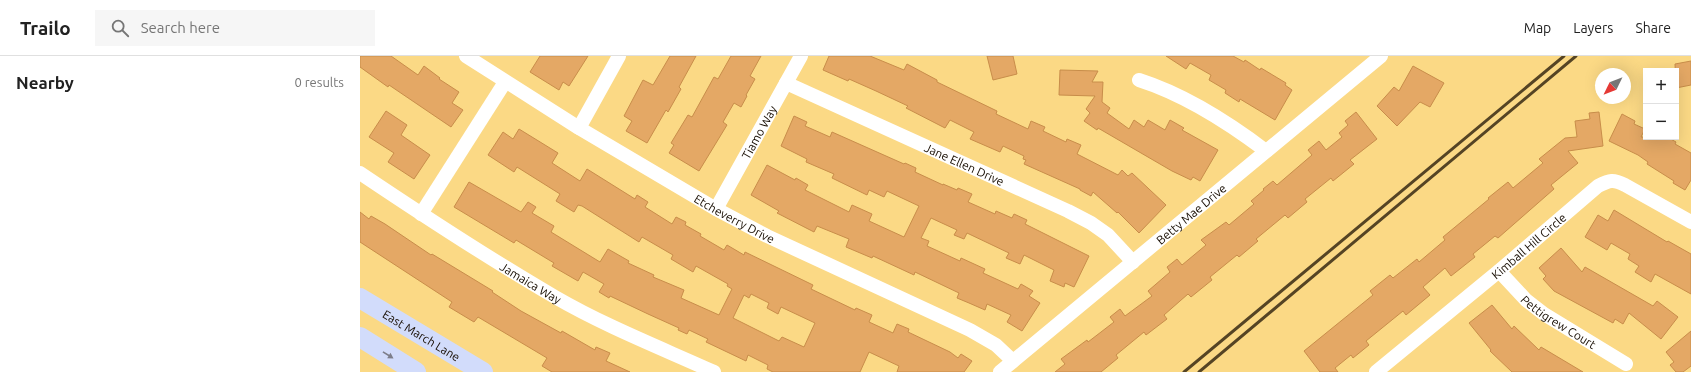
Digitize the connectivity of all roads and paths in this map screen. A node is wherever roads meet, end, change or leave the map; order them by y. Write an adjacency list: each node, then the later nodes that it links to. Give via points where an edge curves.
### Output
1 (466, 56): 6 (street, Etcheverry Drive)
2 (619, 56): 8 (street)
3 (801, 56): 7 (street, Tiamo Way)
4 (1381, 56): 9 (street, Betty Mae Drive)
5 (1139, 80): 9 (street, via 1161,87 1238,130)
6 (505, 82): 8 (street, Etcheverry Drive); 12 (street)
7 (786, 83): 11 (street, Tiamo Way); 14 (street, Jane Ellen Drive, via 1074,214 1108,236)
8 (579, 128): 11 (street, Etcheverry Drive)
9 (1266, 151): 14 (street, Betty Mae Drive)
10 (360, 173): 12 (street, Jamaica Way)
11 (716, 208): 18 (street, Etcheverry Drive, via 767,236 970,330 996,344)
12 (421, 214): 22 (street, Jamaica Way, via 556,297 612,326)
13 (1691, 222): 15 (street, Kimball Hill Circle, via 1615,180 1606,182 1598,186)
14 (1133, 262): 18 (street, Betty Mae Drive)
15 (1499, 271): 19 (street, Pettigrew Court, via 1526,300 1544,314); 24 (street, Kimball Hill Circle)
16 (360, 298): 21 (main road, East March Lane)
17 (360, 337): 20 (main road, one-way to 20)
18 (1013, 361): 23 (street, Betty Mae Drive)
19 (1626, 364)
20 (416, 372)
21 (483, 372)
22 (714, 372)
23 (1000, 372)
24 (1376, 372)

